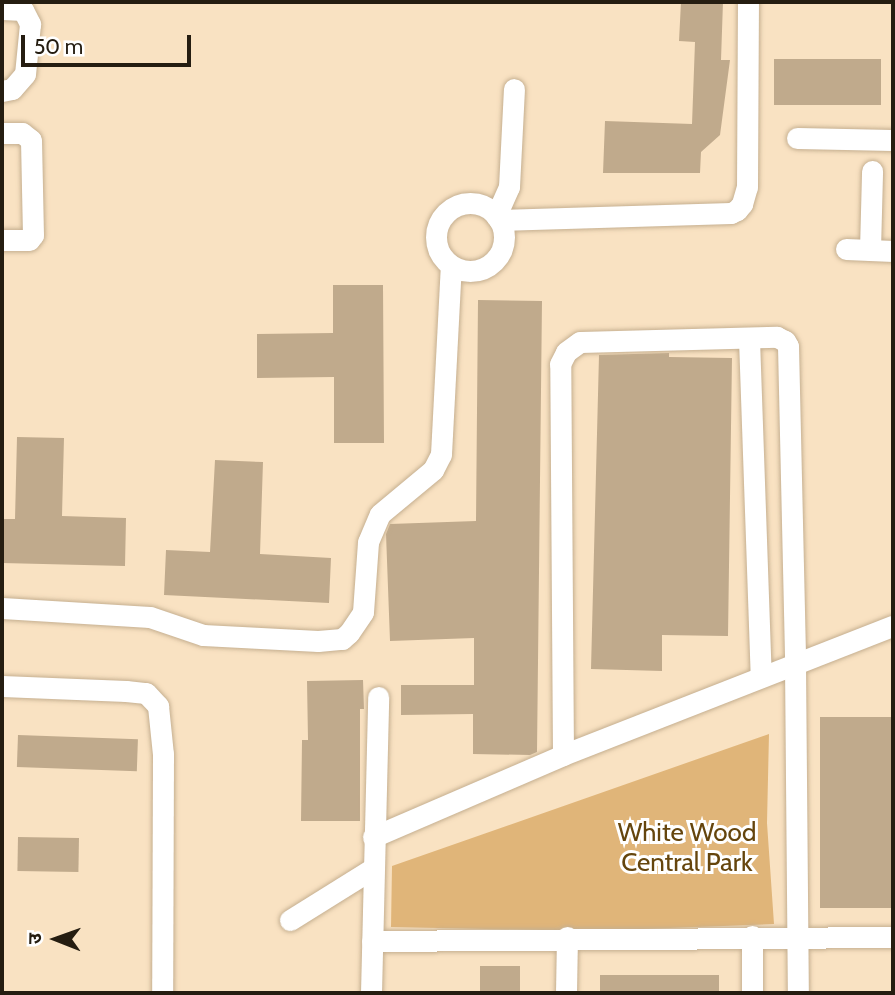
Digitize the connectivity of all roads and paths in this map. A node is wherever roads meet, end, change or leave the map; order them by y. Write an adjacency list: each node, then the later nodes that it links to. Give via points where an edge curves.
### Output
1 (748, 2): 9 (street, via 747,187 737,209 731,213)
2 (2, 9): 4 (street, via 23,10 30,24 25,75 12,89)
3 (508, 89): 9 (street)
4 (2, 91)
5 (2, 133): 10 (street, via 22,132 31,140 33,235 29,240)
6 (797, 138): 7 (street)
7 (893, 141)
8 (872, 171): 12 (street)
9 (494, 215): 14 (street, via 503,246 491,264 471,271); 14 (street, via 464,203 444,214 438,224 437,247)
10 (2, 240)
11 (846, 249): 12 (street)
12 (870, 250): 13 (street)
13 (893, 251)
14 (451, 266): 16 (street, via 441,454 433,471 380,514 368,542 363,612 349,634 318,641 203,635 150,617)
15 (749, 339): 18 (street, via 777,337 788,346); 19 (street); 22 (street, via 580,342 566,352 560,365)
16 (2, 608)
17 (893, 626): 18 (street)
18 (795, 664): 19 (street); 28 (street)
19 (761, 677): 22 (street)
20 (2, 686): 31 (street, via 146,693 158,706 163,754)
21 (378, 697): 23 (street)
22 (563, 755): 23 (street)
23 (373, 837): 24 (street)
24 (372, 869): 25 (street); 30 (street)
25 (290, 920)
26 (752, 936): 27 (street); 28 (street); 34 (street)
27 (567, 937): 30 (street); 33 (street)
28 (799, 937): 29 (street); 35 (street)
29 (893, 937)
30 (372, 940): 32 (street)
31 (162, 993)
32 (371, 993)
33 (566, 993)
34 (752, 993)
35 (798, 993)

